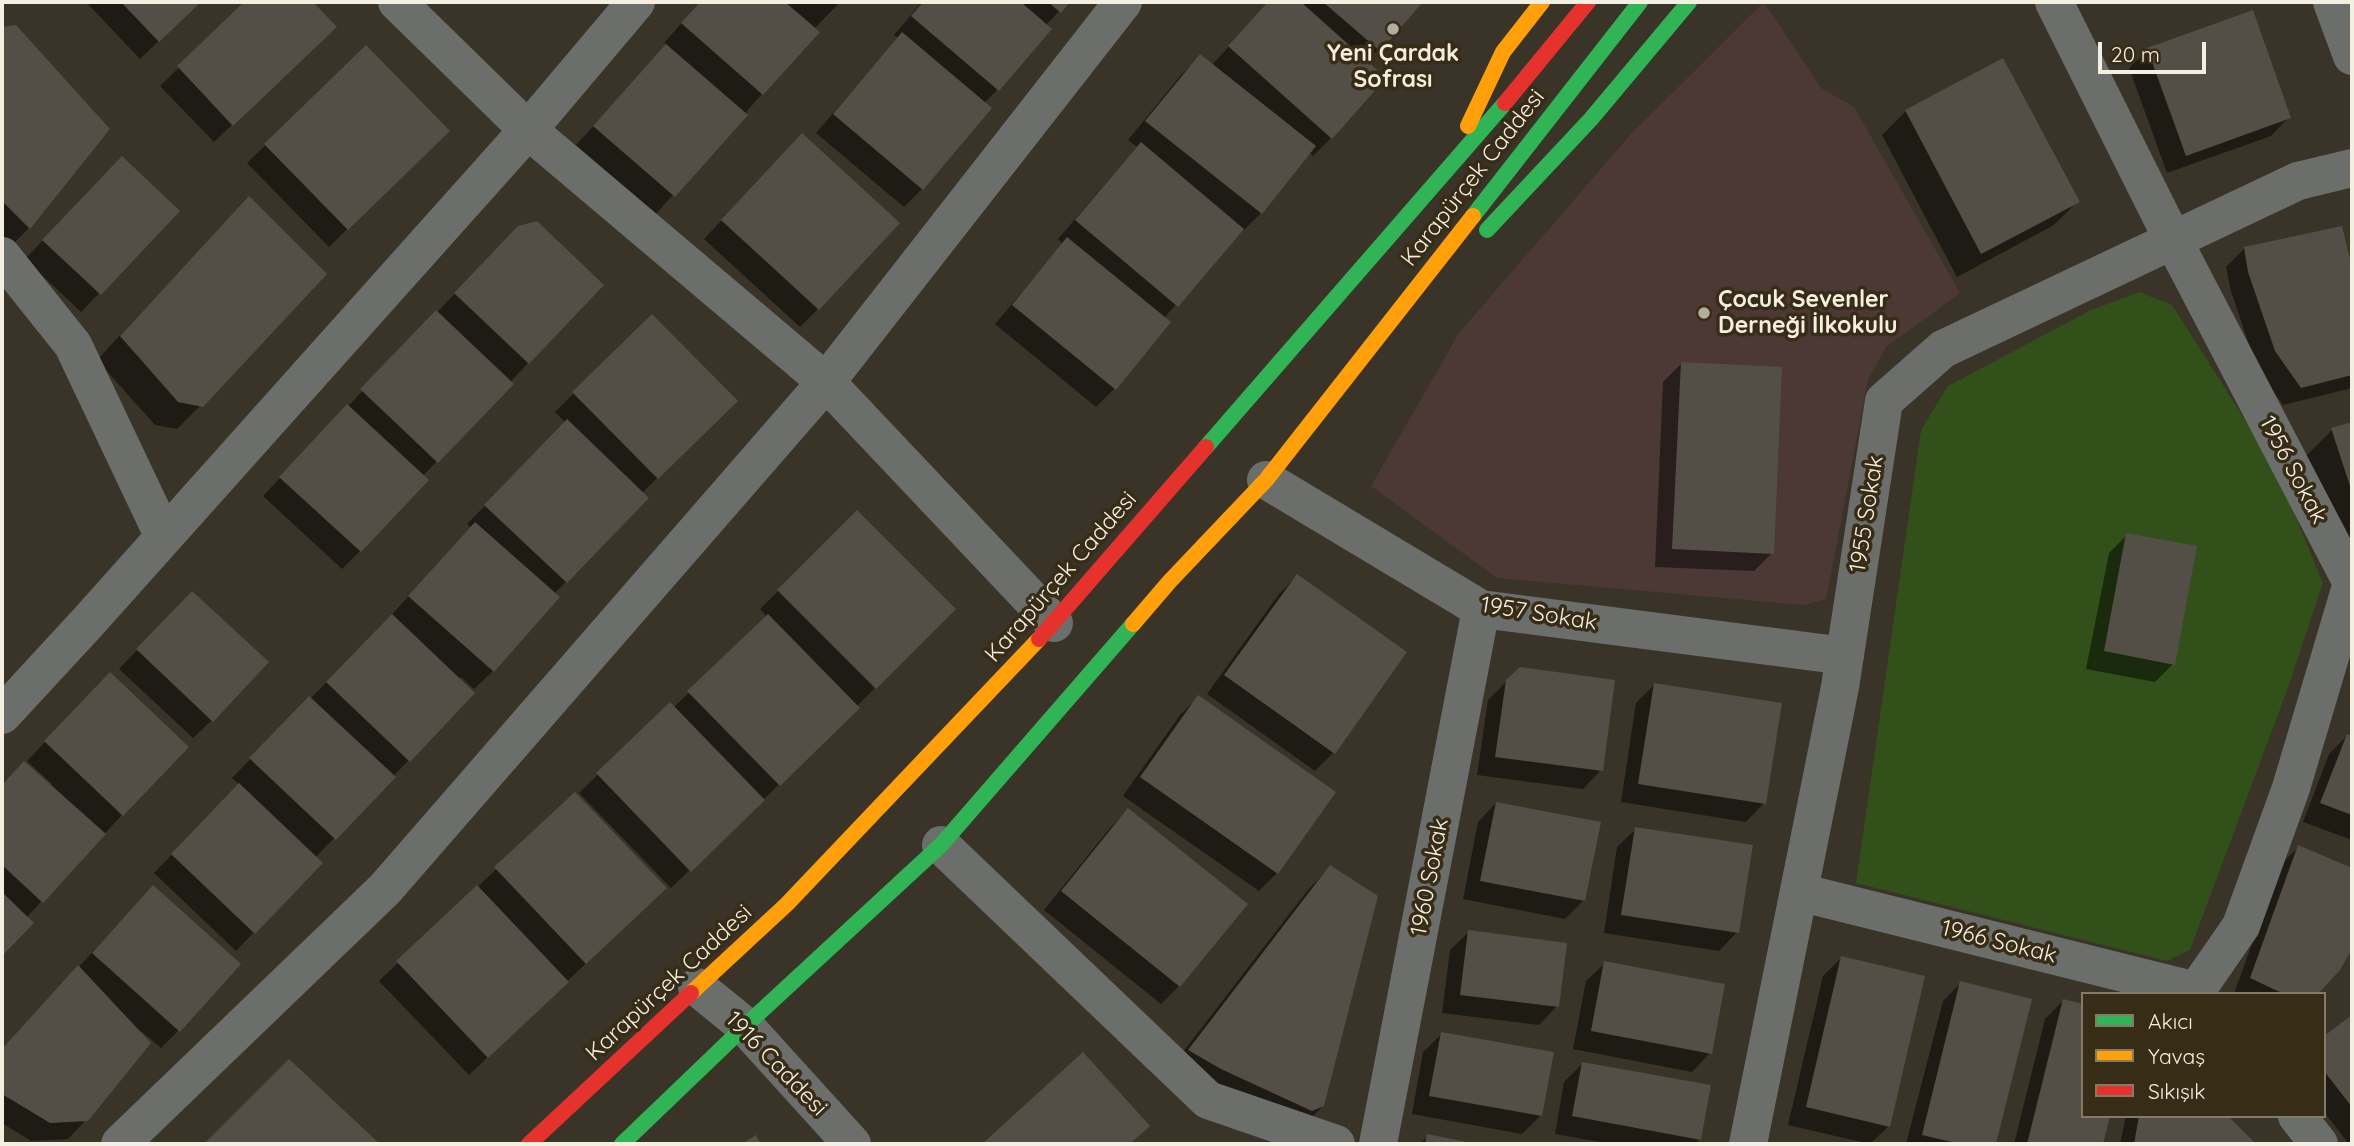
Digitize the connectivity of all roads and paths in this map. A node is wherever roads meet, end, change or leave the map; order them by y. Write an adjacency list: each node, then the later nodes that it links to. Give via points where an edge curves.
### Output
1 (397, 2): 11 (street)
2 (636, 2): 11 (street)
3 (1123, 2): 17 (street)
4 (1542, 2): 13 (main road, via 1503,52)
5 (1588, 2): 13 (main road, Karapürçek Caddesi)
6 (1640, 2): 16 (main road, Karapürçek Caddesi)
7 (1689, 2): 16 (main road, via 1535,183)
8 (2054, 2): 14 (street, 1956 Sokak)
9 (2332, 2): 10 (street)
10 (2352, 57)
11 (528, 130): 17 (street); 19 (street)
12 (2352, 168): 14 (street, 1955 Sokak, via 2298,181)
13 (1448, 169): 21 (main road, Karapürçek Caddesi)
14 (2173, 240): 22 (street, 1955 Sokak, via 1943,349 1884,401); 28 (street, 1956 Sokak, via 2352,583 2291,788 2241,926)
15 (2, 256): 19 (street, via 73,345)
16 (1376, 340): 18 (main road, Karapürçek Caddesi)
17 (826, 382): 21 (street); 31 (street, via 385,890)
18 (1266, 480): 20 (street, 1957 Sokak); 24 (main road, Karapürçek Caddesi, via 1170,580)
19 (164, 537): 23 (street)
20 (1481, 609): 22 (street, 1957 Sokak); 36 (street, 1960 Sokak)
21 (1054, 623): 26 (main road, Karapürçek Caddesi, via 787,904)
22 (1845, 656): 25 (street, 1955 Sokak)
23 (2, 715)
24 (941, 845): 29 (main road, Karapürçek Caddesi); 35 (street, via 1208,1100)
25 (1799, 891): 27 (street, 1966 Sokak); 37 (street, 1955 Sokak)
26 (697, 987): 29 (street, 1916 Caddesi); 32 (main road, Karapürçek Caddesi)
27 (2193, 992)
28 (2198, 992)
29 (745, 1026): 33 (main road, Karapürçek Caddesi); 34 (street, 1916 Caddesi)
30 (2299, 1118): 38 (street)
31 (120, 1144)
32 (528, 1144)
33 (622, 1144)
34 (852, 1144)
35 (1336, 1144)
36 (1378, 1144)
37 (1748, 1144)
38 (2319, 1144)

